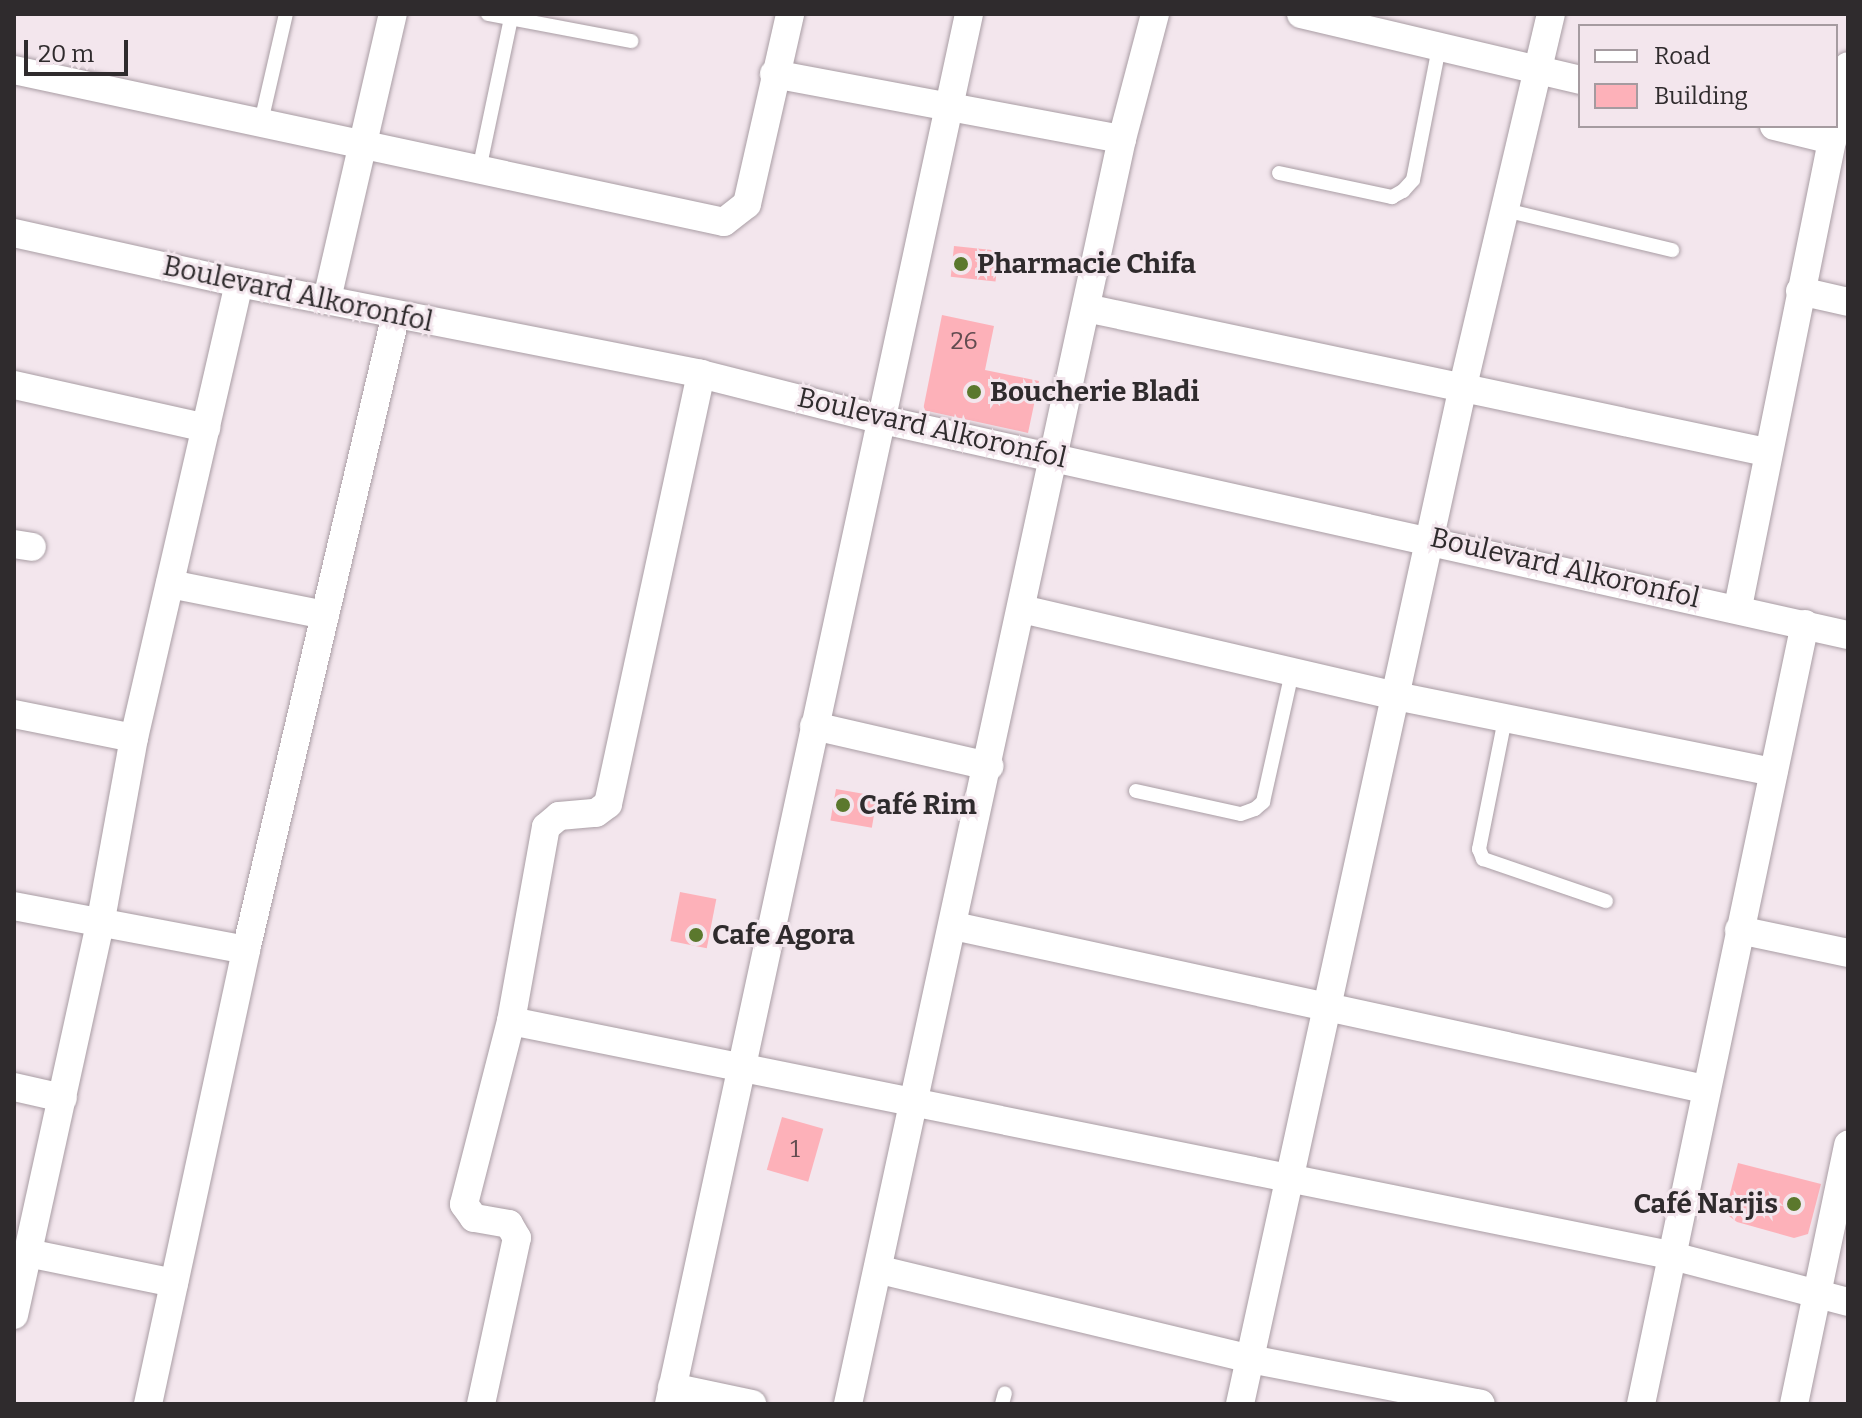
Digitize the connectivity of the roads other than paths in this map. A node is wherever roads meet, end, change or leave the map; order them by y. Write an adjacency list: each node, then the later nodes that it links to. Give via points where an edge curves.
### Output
1 (286, 14): 19 (lane)
2 (393, 14): 23 (street)
3 (488, 14): 9 (lane)
4 (790, 14): 15 (street)
5 (969, 14): 17 (street)
6 (1155, 14): 22 (street)
7 (1301, 14): 11 (street)
8 (1551, 14): 14 (street)
9 (511, 18): 10 (lane); 24 (lane)
10 (631, 41)
11 (1439, 47): 14 (street); 25 (lane, via 1413,180 1403,191 1392,197)
12 (1848, 66): 18 (street)
13 (14, 70): 19 (street)
14 (1539, 70): 16 (street); 26 (street)
15 (774, 74): 17 (street); 24 (street, via 747,204 724,222)
16 (1578, 80)
17 (948, 107): 22 (street); 38 (street)
18 (1838, 114)
19 (261, 122): 23 (street)
20 (1815, 128): 21 (street)
21 (1835, 129): 30 (street)
22 (1122, 139): 33 (street)
23 (363, 144): 24 (street); 31 (street)
24 (479, 170)
25 (1279, 173)
26 (1505, 210): 28 (lane); 37 (street)
27 (14, 233): 29 (street, Boulevard Alkoronfol)
28 (1672, 250)
29 (239, 283): 31 (street, Boulevard Alkoronfol); 39 (street)
30 (1800, 291): 32 (street); 40 (street)
31 (327, 299): 34 (street, Boulevard Alkoronfol)
32 (1848, 302)
33 (1086, 308): 37 (street); 41 (street)
34 (396, 314): 35 (street, Boulevard Alkoronfol); 46 (street)
35 (701, 374): 38 (street, Boulevard Alkoronfol); 66 (street, via 608,804 596,813 559,816 546,827)
36 (14, 385): 39 (street)
37 (1463, 386): 40 (street); 42 (street)
38 (879, 419): 41 (street, Boulevard Alkoronfol); 53 (street)
39 (206, 428): 43 (street)
40 (1766, 452): 44 (street)
41 (1055, 456): 42 (street, Boulevard Alkoronfol); 45 (street)
42 (1430, 538): 44 (street, Boulevard Alkoronfol); 50 (street)
43 (170, 584): 46 (street); 54 (street)
44 (1738, 607): 47 (street, Boulevard Alkoronfol)
45 (1022, 609): 49 (street); 55 (street)
46 (325, 615): 63 (street)
47 (1805, 624): 48 (street, Boulevard Alkoronfol); 56 (street)
48 (1848, 635)
49 (1292, 672): 50 (street); 57 (lane, via 1263,802 1255,809 1241,814)
50 (1396, 696): 52 (street); 65 (street)
51 (14, 714): 54 (street)
52 (1505, 719): 56 (street); 58 (lane, via 1479,849 1483,859)
53 (814, 726): 55 (street); 67 (street)
54 (134, 738): 60 (street)
55 (989, 766): 61 (street)
56 (1773, 772): 62 (street)
57 (1136, 791)
58 (1606, 901)
59 (14, 906): 60 (street)
60 (100, 925): 63 (street); 70 (street)
61 (954, 926): 65 (street); 71 (street)
62 (1739, 930): 64 (street); 69 (street)
63 (246, 950): 77 (street)
64 (1848, 953)
65 (1327, 1008): 69 (street); 73 (street)
66 (511, 1021): 67 (street); 84 (street, via 464,1204 474,1218 509,1224 517,1238)
67 (739, 1070): 71 (street); 82 (street)
68 (14, 1087): 70 (street)
69 (1705, 1089): 75 (street)
70 (63, 1098): 74 (street)
71 (915, 1105): 73 (street); 76 (street)
72 (1848, 1145): 78 (street)
73 (1289, 1180): 75 (street); 81 (street)
74 (28, 1253): 77 (street); 80 (street)
75 (1669, 1255): 78 (street); 89 (street)
76 (880, 1270): 81 (street); 86 (street)
77 (174, 1283): 83 (street)
78 (1817, 1294): 79 (street); 90 (street)
79 (1848, 1302)
80 (14, 1315)
81 (1250, 1359): 87 (street); 88 (street)
82 (671, 1395): 85 (street)
83 (148, 1404)
84 (481, 1404)
85 (752, 1404)
86 (848, 1404)
87 (1240, 1404)
88 (1481, 1404)
89 (1641, 1404)
90 (1794, 1404)

